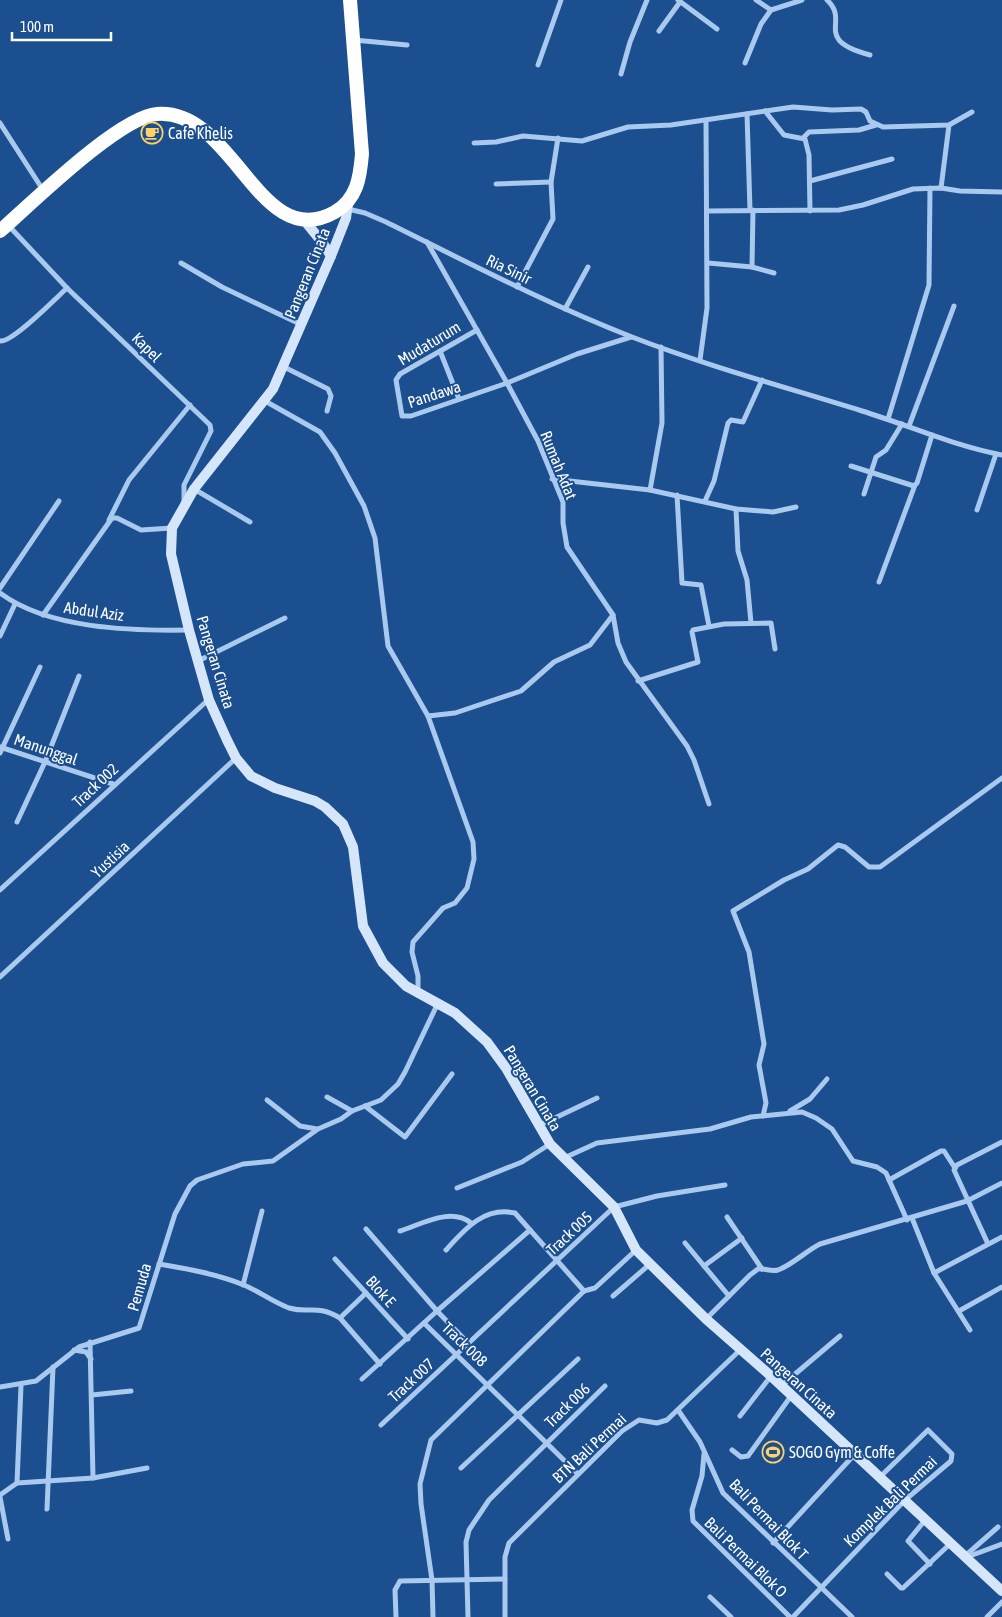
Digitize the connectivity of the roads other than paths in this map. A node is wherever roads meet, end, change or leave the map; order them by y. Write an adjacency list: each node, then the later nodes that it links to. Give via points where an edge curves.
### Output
1 (350, 0): 11 (highway)
2 (561, 0): 15 (street)
3 (647, 0): 16 (street)
4 (756, 0): 8 (street)
5 (802, 0): 8 (street)
6 (827, 0): 13 (street, via 832,6 841,45)
7 (679, 1): 9 (street); 10 (street)
8 (772, 10): 14 (street, via 761,24)
9 (718, 29)
10 (659, 31)
11 (353, 40): 12 (street); 35 (highway, via 362,154 359,183)
12 (407, 45)
13 (870, 55)
14 (746, 63)
15 (538, 65)
16 (621, 74)
17 (764, 111): 19 (street); 22 (street, via 793,107 861,109); 25 (street, via 784,135)
18 (972, 112): 23 (street)
19 (747, 114): 20 (street); 36 (street)
20 (706, 120): 24 (street, via 628,127 582,140); 37 (street)
21 (0, 123): 33 (street)
22 (876, 125): 23 (street); 25 (street, via 859,130 809,132)
23 (949, 125): 32 (street)
24 (558, 138): 26 (street, via 523,136); 29 (street)
25 (803, 138): 28 (street, via 809,155)
26 (474, 144)
27 (892, 159): 28 (street)
28 (810, 181): 38 (street)
29 (551, 182): 30 (street); 48 (street, via 554,213 551,226)
30 (496, 184)
31 (930, 188): 32 (street); 38 (street, via 903,191 869,204 839,210); 67 (street, via 929,285)
32 (941, 188): 34 (street)
33 (44, 192): 39 (highway, via 122,128 148,116 163,114 208,132 266,200); 40 (highway)
34 (1002, 192)
35 (348, 206): 39 (highway, via 324,217); 41 (street, Ria Sinir); 42 (street, Pangeran Cinata)
36 (751, 210): 37 (street); 38 (street); 46 (street)
37 (707, 211): 44 (street)
38 (810, 211)
39 (304, 220): 42 (street)
40 (4, 228): 49 (street, Kapel)
41 (427, 242): 48 (street, Ria Sinir); 53 (street, Rumah Adat)
42 (331, 256): 52 (street, Pangeran Cinata)
43 (182, 263): 52 (street, via 222,287)
44 (708, 263): 46 (street); 58 (street, via 707,308)
45 (588, 267): 51 (street)
46 (752, 267): 47 (street)
47 (774, 273)
48 (517, 287): 51 (street, Ria Sinir)
49 (67, 288): 55 (street, via 26,325 5,341); 65 (street, Kapel)
50 (954, 306): 69 (street)
51 (565, 309): 54 (street, Ria Sinir)
52 (303, 325): 59 (street, Pangeran Cinata)
53 (477, 330): 57 (street, Mudaturum); 62 (street, Rumah Adat)
54 (631, 336): 56 (street, Ria Sinir); 62 (street, Pandawa)
55 (0, 341)
56 (661, 347): 58 (street, Ria Sinir); 77 (street, via 662,423)
57 (440, 351): 60 (street, Mudaturum, via 408,368); 63 (street)
58 (700, 360): 61 (street, Ria Sinir)
59 (284, 367): 64 (street, Pangeran Cinata); 66 (street, via 328,390 331,396)
60 (397, 380): 63 (street, Pandawa, via 403,416)
61 (762, 380): 67 (street, Ria Sinir); 81 (street, via 743,422 731,420 728,423 714,481)
62 (507, 383): 63 (street, Pandawa); 74 (street, Rumah Adat, via 538,441)
63 (459, 399)
64 (265, 401): 76 (street, Pangeran Cinata); 106 (street, via 320,432 364,506 374,538 388,646)
65 (190, 405): 82 (street, Kapel, via 212,428 184,485); 86 (street, via 129,480)
66 (327, 411)
67 (888, 419): 68 (street, Ria Sinir)
68 (902, 424): 69 (street, Ria Sinir); 73 (street, via 886,450 876,457)
69 (909, 426): 70 (street, Ria Sinir)
70 (932, 434): 71 (street, Ria Sinir); 75 (street)
71 (999, 454): 85 (street)
72 (851, 466): 73 (street)
73 (870, 473): 75 (street); 78 (street)
74 (552, 479): 77 (street); 94 (street, Rumah Adat, via 563,502 567,546)
75 (915, 485): 89 (street)
76 (194, 489): 82 (street, Pangeran Cinata); 87 (street)
77 (650, 490): 79 (street)
78 (864, 494)
79 (677, 495): 81 (street); 97 (street, via 682,583 702,586)
80 (59, 501): 90 (street)
81 (705, 501): 84 (street)
82 (184, 504): 88 (street, Pangeran Cinata)
83 (796, 507): 84 (street, via 773,512)
84 (736, 509): 96 (street, via 738,550 747,580)
85 (977, 510)
86 (109, 521): 88 (street, via 117,518 141,530); 93 (street)
87 (250, 522)
88 (172, 528): 98 (street, Pangeran Cinata, via 171,554)
89 (879, 582)
90 (0, 588)
91 (0, 593): 92 (street, Abdul Aziz)
92 (15, 604): 93 (street, Abdul Aziz); 99 (street)
93 (43, 615): 98 (street, Abdul Aziz, via 132,629)
94 (613, 615): 104 (street, Rumah Adat, via 620,649); 106 (street, via 593,643 554,662 521,691 455,713)
95 (285, 618): 101 (street)
96 (751, 623): 97 (street); 100 (street, via 772,624)
97 (710, 626): 104 (street, via 692,632 698,662)
98 (189, 630): 101 (street, Pangeran Cinata)
99 (0, 636)
100 (776, 649)
101 (198, 661): 105 (street, Pangeran Cinata)
102 (40, 667): 107 (street)
103 (79, 676): 109 (street)
104 (638, 681): 112 (street, Rumah Adat, via 687,746)
105 (209, 700): 108 (street, Pangeran Cinata); 111 (street, Track 002)
106 (428, 716): 116 (street, via 473,842 474,859 470,884 459,900 443,908 413,942)
107 (1, 749): 109 (street, Manunggal)
108 (236, 758): 115 (street, Yustisia); 116 (street, Pangeran Cinata, via 251,776 315,801 343,824 353,847 360,910 369,940 397,979)
109 (45, 762): 111 (street, Manunggal); 113 (street)
110 (1002, 778): 126 (street, via 880,867 869,867 838,845 808,869 735,909 733,913 751,960 764,1044 759,1065 766,1103)
111 (113, 784): 114 (street, Track 002)
112 (709, 804)
113 (17, 822)
114 (0, 890)
115 (0, 977)
116 (418, 994): 117 (street, Pangeran Cinata)
117 (438, 1003): 123 (street, via 398,1084 380,1100); 127 (street, Pangeran Cinata, via 487,1042 506,1068)
118 (452, 1074): 123 (street, via 406,1137)
119 (827, 1079): 125 (street, via 810,1100)
120 (327, 1097): 124 (street)
121 (597, 1098): 127 (street)
122 (266, 1100): 128 (street, via 300,1126)
123 (365, 1106): 124 (street)
124 (352, 1111): 128 (street)
125 (787, 1113): 126 (street); 133 (street, via 806,1113 825,1124 837,1134 853,1161 882,1170)
126 (763, 1116): 131 (street, via 710,1129 597,1143)
127 (537, 1126): 130 (street, Pangeran Cinata)
128 (318, 1129): 154 (street, Pemuda, via 283,1155 266,1162 243,1164 197,1180 190,1186 175,1214)
129 (1002, 1142): 132 (street)
130 (550, 1144): 131 (street, Pangeran Cinata); 136 (street, via 522,1162)
131 (562, 1158): 138 (street, Pangeran Cinata)
132 (955, 1168): 133 (street, via 941,1150); 137 (street)
133 (889, 1180): 141 (street)
134 (1002, 1183): 137 (street)
135 (725, 1185): 138 (street, Track 005, via 657,1196)
136 (457, 1188)
137 (967, 1201): 141 (street); 149 (street)
138 (614, 1208): 151 (street, Pangeran Cinata); 153 (street, Track 005)
139 (262, 1211): 159 (street)
140 (727, 1216): 147 (street)
141 (910, 1219): 157 (street, via 820,1244 781,1269); 158 (street)
142 (471, 1223): 144 (street, via 484,1215 508,1211 515,1213); 145 (street, via 454,1215); 150 (street)
143 (366, 1228): 165 (street, Track 008)
144 (530, 1230): 153 (street); 165 (street)
145 (400, 1231)
146 (1002, 1236): 149 (street)
147 (742, 1238): 156 (street); 157 (street)
148 (685, 1243): 156 (street)
149 (988, 1244): 158 (street)
150 (446, 1250)
151 (636, 1250): 155 (street, Pangeran Cinata); 161 (street, via 595,1288)
152 (335, 1259): 162 (street, Blok E)
153 (558, 1260): 161 (street); 174 (street, Track 005)
154 (159, 1264): 159 (street, via 203,1272); 173 (street, Pemuda, via 139,1328)
155 (650, 1264): 163 (street); 168 (street, Pangeran Cinata)
156 (704, 1266): 164 (street)
157 (762, 1269): 164 (street, via 750,1275)
158 (934, 1272): 166 (street)
159 (243, 1285): 167 (street, via 286,1307 320,1309)
160 (1002, 1288): 166 (street)
161 (584, 1291): 184 (street)
162 (366, 1293): 167 (street); 172 (street, Blok E)
163 (613, 1296)
164 (729, 1296): 168 (street)
165 (437, 1311): 169 (street, Track 008); 174 (street)
166 (958, 1311): 170 (street)
167 (340, 1318): 180 (street)
168 (706, 1319): 176 (street, Pangeran Cinata)
169 (424, 1322): 172 (street); 177 (street, Track 008)
170 (970, 1330)
171 (840, 1336): 187 (street)
172 (408, 1339): 180 (street)
173 (90, 1342): 175 (street, Pemuda); 178 (street)
174 (468, 1343): 177 (street, Track 005)
175 (74, 1350): 178 (street, via 86,1352); 181 (street, Pemuda)
176 (740, 1350): 182 (street, Pangeran Cinata); 192 (street, BTN Bali Permai)
177 (457, 1353): 184 (street, Track 008); 195 (street, Track 007)
178 (91, 1359): 190 (street)
179 (578, 1359): 193 (street)
180 (380, 1364): 183 (street)
181 (53, 1368): 185 (street, Pemuda, via 36,1382); 205 (street)
182 (771, 1376): 187 (street, Pangeran Cinata); 194 (street)
183 (362, 1380)
184 (487, 1383): 193 (street, Track 008); 221 (street, via 431,1440 420,1484)
185 (21, 1386): 188 (street, Pemuda); 206 (street)
186 (605, 1386): 196 (street, Track 006)
187 (781, 1386): 191 (street, Pangeran Cinata)
188 (0, 1387)
189 (131, 1391): 190 (street)
190 (92, 1395): 204 (street)
191 (792, 1396): 197 (street, via 748,1456 741,1457); 199 (street, Pangeran Cinata)
192 (678, 1410): 198 (street, Bali Permai Blok T, via 691,1426); 202 (street, BTN Bali Permai, via 659,1423 642,1419 632,1423)
193 (518, 1414): 196 (street, Track 008); 201 (street)
194 (740, 1416)
195 (381, 1425)
196 (546, 1443): 202 (street, Track 008); 219 (street, Track 006, via 489,1500 469,1530)
197 (732, 1450)
198 (704, 1453): 213 (street, Bali Permai Blok T, via 723,1493); 231 (street, Bali Permai Blok O, via 692,1521)
199 (854, 1455): 203 (street, Pangeran Cinata); 213 (street)
200 (147, 1468): 204 (street)
201 (461, 1468)
202 (578, 1474): 220 (street, BTN Bali Permai, via 509,1543)
203 (879, 1477): 208 (street, Pangeran Cinata); 208 (street, Komplek Bali Permai, via 924,1433 930,1431 952,1454 952,1458)
204 (93, 1478): 205 (street)
205 (49, 1480): 206 (street); 209 (street)
206 (17, 1483): 207 (street)
207 (0, 1496): 212 (street)
208 (905, 1500): 210 (street, Pangeran Cinata); 222 (street, Komplek Bali Permai)
209 (47, 1509)
210 (926, 1519): 214 (street, Pangeran Cinata); 217 (street, via 908,1541)
211 (998, 1527): 216 (street)
212 (8, 1539)
213 (773, 1543): 222 (street, Bali Permai Blok T)
214 (952, 1543): 216 (street, Pangeran Cinata); 217 (street)
215 (1002, 1544): 216 (street)
216 (966, 1557): 223 (street, Pangeran Cinata)
217 (930, 1564): 218 (street, via 903,1588)
218 (887, 1574)
219 (466, 1579): 220 (street); 221 (street); 228 (street, Track 006)
220 (505, 1579): 229 (street, BTN Bali Permai)
221 (432, 1580): 226 (street, via 397,1582); 227 (street)
222 (820, 1588): 231 (street, Komplek Bali Permai); 232 (street, Bali Permai Blok T)
223 (1002, 1591)
224 (710, 1597): 230 (street)
225 (1002, 1602): 233 (street)
226 (396, 1617)
227 (433, 1617)
228 (468, 1617)
229 (505, 1617)
230 (731, 1617)
231 (792, 1617)
232 (852, 1617)
233 (987, 1617)

